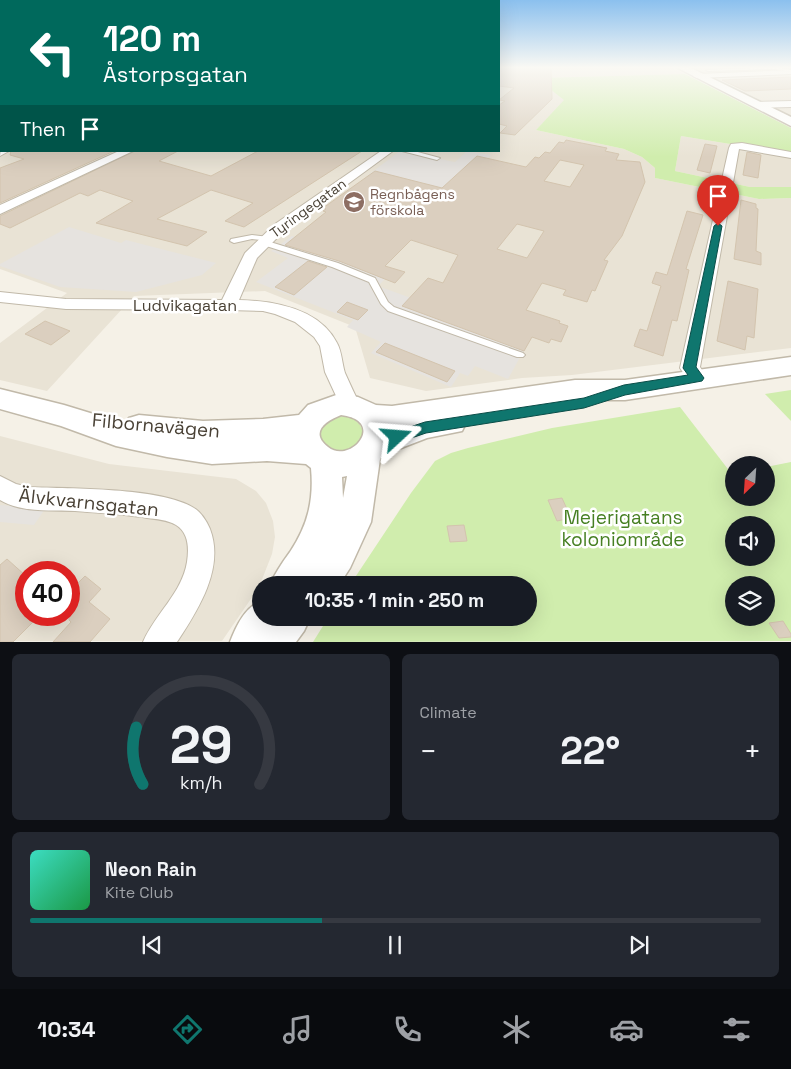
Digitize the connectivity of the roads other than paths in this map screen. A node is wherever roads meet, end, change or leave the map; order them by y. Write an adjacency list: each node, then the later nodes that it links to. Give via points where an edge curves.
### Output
1 (740, 97): 3 (street)
2 (791, 104): 3 (street)
3 (757, 105): 4 (street)
4 (791, 122)
5 (126, 152): 10 (street)
6 (387, 152): 12 (street, Tyringegatan)
7 (410, 152): 9 (lane)
8 (791, 154): 17 (street, via 735,146 690,368)
9 (437, 158)
10 (0, 210)
11 (234, 241): 12 (lane, via 252,237)
12 (265, 241): 14 (street, Tyringegatan, via 250,256); 15 (lane, via 372,280 391,309)
13 (0, 297): 14 (street, Ludvikagatan, via 98,306)
14 (228, 305): 20 (street, Ludvikagatan, via 272,308 308,322 329,346 335,372)
15 (520, 355)
16 (791, 366): 17 (street)
17 (697, 378): 18 (street)
18 (624, 390): 20 (street, via 575,390 392,417); 22 (street, via 584,403 425,427)
19 (0, 399): 21 (street, Filbornavägen, via 116,434 203,451)
20 (350, 409): 21 (street, via 312,418); 22 (street, via 378,430)
21 (315, 446): 22 (street, via 347,463); 24 (street, via 328,500 314,545)
22 (370, 450): 25 (street, via 355,522)
23 (0, 487): 28 (street, Älvkvarnsgatan, via 11,494 29,498 141,505 175,511 187,517 198,532 203,553 190,591)
24 (294, 576)
25 (324, 576)
26 (260, 626): 29 (street)
27 (284, 626): 30 (street)
28 (158, 642)
29 (249, 642)
30 (270, 642)

